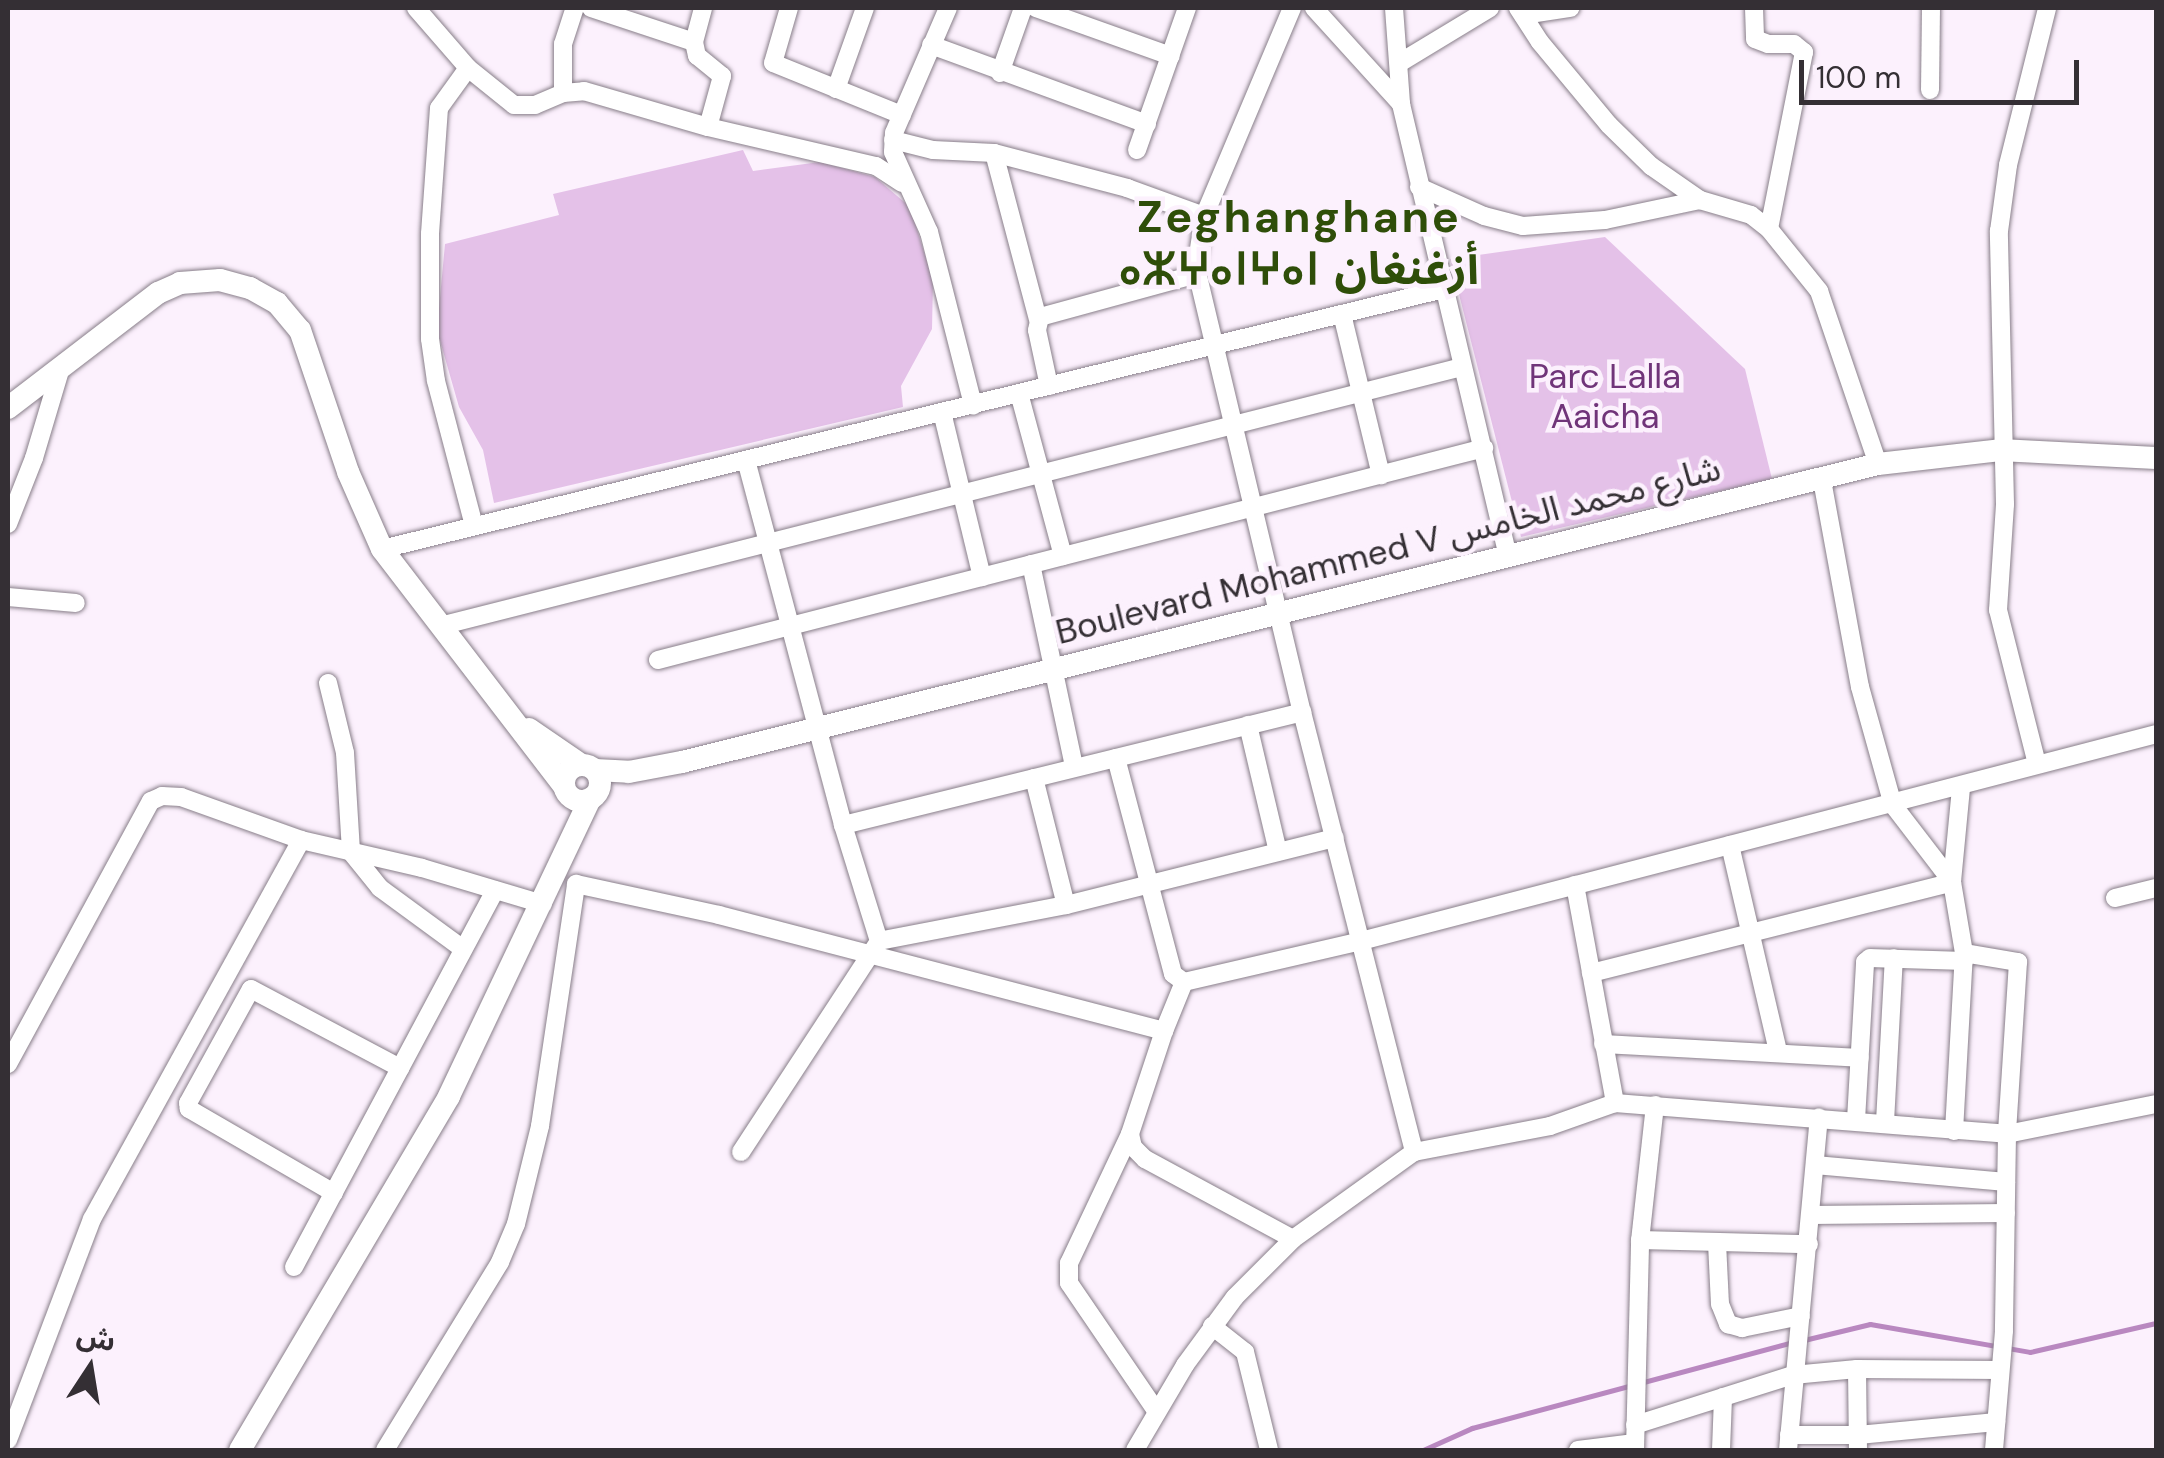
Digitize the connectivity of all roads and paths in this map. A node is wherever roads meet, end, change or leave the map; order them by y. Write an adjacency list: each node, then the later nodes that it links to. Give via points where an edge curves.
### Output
1 (416, 8): 24 (street)
2 (575, 8): 28 (street, via 564,44)
3 (592, 8): 20 (street)
4 (703, 8): 20 (street)
5 (865, 8): 26 (street)
6 (948, 8): 21 (street)
7 (1023, 8): 25 (street)
8 (1036, 8): 22 (street)
9 (1187, 8): 22 (street)
10 (1292, 8): 39 (street)
11 (1314, 8): 29 (street)
12 (1394, 8): 23 (street)
13 (1490, 8): 23 (street)
14 (1570, 8): 19 (street)
15 (1754, 8): 40 (street, via 1755,39 1794,44 1804,52)
16 (1931, 8): 27 (street)
17 (2047, 8): 56 (street, via 2004,192)
18 (782, 9): 26 (street, via 773,63)
19 (1520, 11): 38 (street, via 1610,125)
20 (694, 42): 32 (street, via 701,62 722,76)
21 (932, 45): 25 (street); 30 (street)
22 (1170, 56): 31 (street)
23 (1400, 62): 29 (street)
24 (468, 68): 28 (street, via 514,105); 66 (street, via 439,108 430,338)
25 (1000, 73): 31 (street)
26 (836, 89): 30 (street)
27 (1930, 90)
28 (563, 93): 32 (street, via 584,90)
29 (1401, 104): 37 (street)
30 (902, 115): 33 (street)
31 (1146, 124): 34 (street)
32 (708, 127): 36 (street, via 876,166)
33 (892, 140): 35 (street); 36 (street)
34 (1137, 150)
35 (994, 153): 39 (street); 44 (street)
36 (904, 184): 51 (street, via 934,250)
37 (1420, 187): 38 (street, via 1494,219 1541,227); 42 (street)
38 (1700, 200): 40 (street, via 1733,206)
39 (1204, 216): 41 (street)
40 (1769, 229): 59 (street, via 1806,270 1828,308)
41 (1197, 274): 44 (street); 45 (street)
42 (1444, 288): 43 (street); 46 (street)
43 (1342, 314): 45 (street); 50 (street)
44 (1038, 320): 48 (street)
45 (1213, 346): 48 (street); 54 (street)
46 (1462, 367): 50 (street); 55 (street)
47 (60, 371): 52 (main road); 65 (street); 68 (main road, via 180,283 220,280 261,293 300,330)
48 (1049, 386): 49 (street)
49 (1020, 393): 51 (street); 60 (street)
50 (1361, 393): 54 (street); 61 (street)
51 (973, 404): 53 (street)
52 (8, 408)
53 (942, 412): 58 (street); 63 (street)
54 (1233, 426): 60 (street); 64 (street)
55 (1484, 448): 61 (street); 70 (street)
56 (2000, 450): 57 (main road, Boulevard Mohammed V شارع محمد الخامس); 59 (main road, Boulevard Mohammed V شارع محمد الخامس); 86 (street, via 1998,610)
57 (2156, 458)
58 (746, 460): 66 (street); 67 (street)
59 (1878, 464): 62 (main road, Boulevard Mohammed V شارع محمد الخامس)
60 (1042, 475): 63 (street); 69 (street)
61 (1380, 475): 64 (street)
62 (1822, 480): 70 (main road, Boulevard Mohammed V شارع محمد الخامس); 91 (street, via 1860,687)
63 (962, 495): 67 (street); 72 (street)
64 (1253, 508): 69 (street); 75 (street)
65 (8, 524)
66 (474, 526): 68 (street)
67 (768, 545): 76 (street); 77 (street)
68 (382, 549): 76 (main road)
69 (1063, 556): 71 (street)
70 (1508, 558): 75 (main road, Boulevard Mohammed V شارع محمد الخامس)
71 (1031, 564): 72 (street); 79 (street)
72 (982, 577): 77 (street)
73 (8, 596): 74 (street)
74 (76, 603)
75 (1280, 614): 79 (main road, Boulevard Mohammed V شارع محمد الخامس); 81 (street)
76 (444, 625): 89 (main road, via 520,723)
77 (790, 626): 78 (street); 83 (street)
78 (658, 660)
79 (1052, 668): 83 (main road, Boulevard Mohammed V شارع محمد الخامس); 87 (street)
80 (328, 683): 96 (street, via 345,753)
81 (1302, 712): 82 (street); 93 (street)
82 (1248, 725): 85 (street); 97 (street)
83 (816, 728): 89 (main road, Boulevard Mohammed V شارع محمد الخامس); 92 (street)
84 (2156, 734): 86 (street)
85 (1116, 758): 87 (street); 100 (street)
86 (2037, 764): 90 (street)
87 (1074, 766): 88 (street)
88 (1034, 778): 92 (street); 106 (street)
89 (582, 783): 98 (main road)
90 (1962, 788): 91 (street); 99 (street)
91 (1894, 805): 95 (street); 99 (street)
92 (843, 825): 109 (street)
93 (1335, 838): 97 (street); 108 (street)
94 (301, 840): 96 (street); 119 (street, via 181,796 152,801); 150 (street, via 92,1219)
95 (1730, 845): 101 (street); 107 (street)
96 (351, 852): 103 (street); 110 (street, via 380,888)
97 (1278, 852): 100 (street)
98 (565, 881): 105 (main road); 109 (street); 155 (street, via 540,1126 516,1224 500,1262)
99 (1952, 882): 107 (street); 111 (street)
100 (1149, 884): 106 (street); 114 (street, via 1173,974)
101 (1575, 886): 108 (street); 113 (street)
102 (2156, 888): 104 (street)
103 (495, 890): 105 (street); 110 (street)
104 (2115, 898)
105 (543, 904): 154 (main road, via 449,1096)
106 (1066, 905): 109 (street)
107 (1750, 932): 113 (street); 117 (street)
108 (1362, 942): 114 (street); 131 (street)
109 (874, 948): 115 (street); 130 (street)
110 (463, 950): 120 (street)
111 (1964, 957): 112 (street); 127 (street); 129 (street, via 2018,962)
112 (1894, 958): 118 (street, via 1866,962); 126 (street)
113 (1591, 973): 116 (street)
114 (1184, 982): 115 (street)
115 (1164, 1030): 128 (street)
116 (1603, 1044): 117 (street); 121 (street)
117 (1778, 1052): 118 (street)
118 (1860, 1058): 125 (street)
119 (8, 1064)
120 (400, 1068): 134 (street); 134 (street, via 251,990 188,1104)
121 (1615, 1102): 123 (street); 131 (street, via 1550,1126)
122 (2156, 1104): 129 (street)
123 (1655, 1106): 124 (street); 138 (street)
124 (1819, 1117): 125 (street); 132 (street)
125 (1856, 1120): 126 (street)
126 (1885, 1122): 127 (street)
127 (1954, 1131): 129 (street)
128 (1130, 1134): 137 (street, via 1145,1158); 148 (street, via 1068,1264 1069,1283)
129 (2007, 1134): 133 (street)
130 (741, 1152)
131 (1414, 1152): 137 (street)
132 (1816, 1165): 133 (street); 136 (street)
133 (2006, 1182): 135 (street)
134 (334, 1192): 141 (street)
135 (2006, 1213): 136 (street); 145 (street)
136 (1811, 1215): 140 (street)
137 (1293, 1239): 143 (street)
138 (1640, 1240): 139 (street); 151 (street)
139 (1718, 1243): 140 (street); 142 (street, via 1720,1304 1728,1324)
140 (1809, 1244): 142 (street)
141 (294, 1267)
142 (1800, 1324): 146 (street)
143 (1212, 1326): 148 (street); 157 (street, via 1245,1352)
144 (1857, 1369): 145 (street); 146 (street); 153 (street)
145 (2000, 1369): 149 (street)
146 (1794, 1372): 147 (street); 152 (street)
147 (1724, 1397): 151 (street); 159 (street)
148 (1157, 1412): 156 (street)
149 (1996, 1422): 153 (street); 160 (street)
150 (8, 1440)
151 (1635, 1440): 158 (street)
152 (1789, 1443): 153 (street)
153 (1858, 1443)
154 (240, 1450)
155 (385, 1450)
156 (1135, 1450)
157 (1270, 1450)
158 (1578, 1450)
159 (1721, 1450)
160 (1994, 1450)

